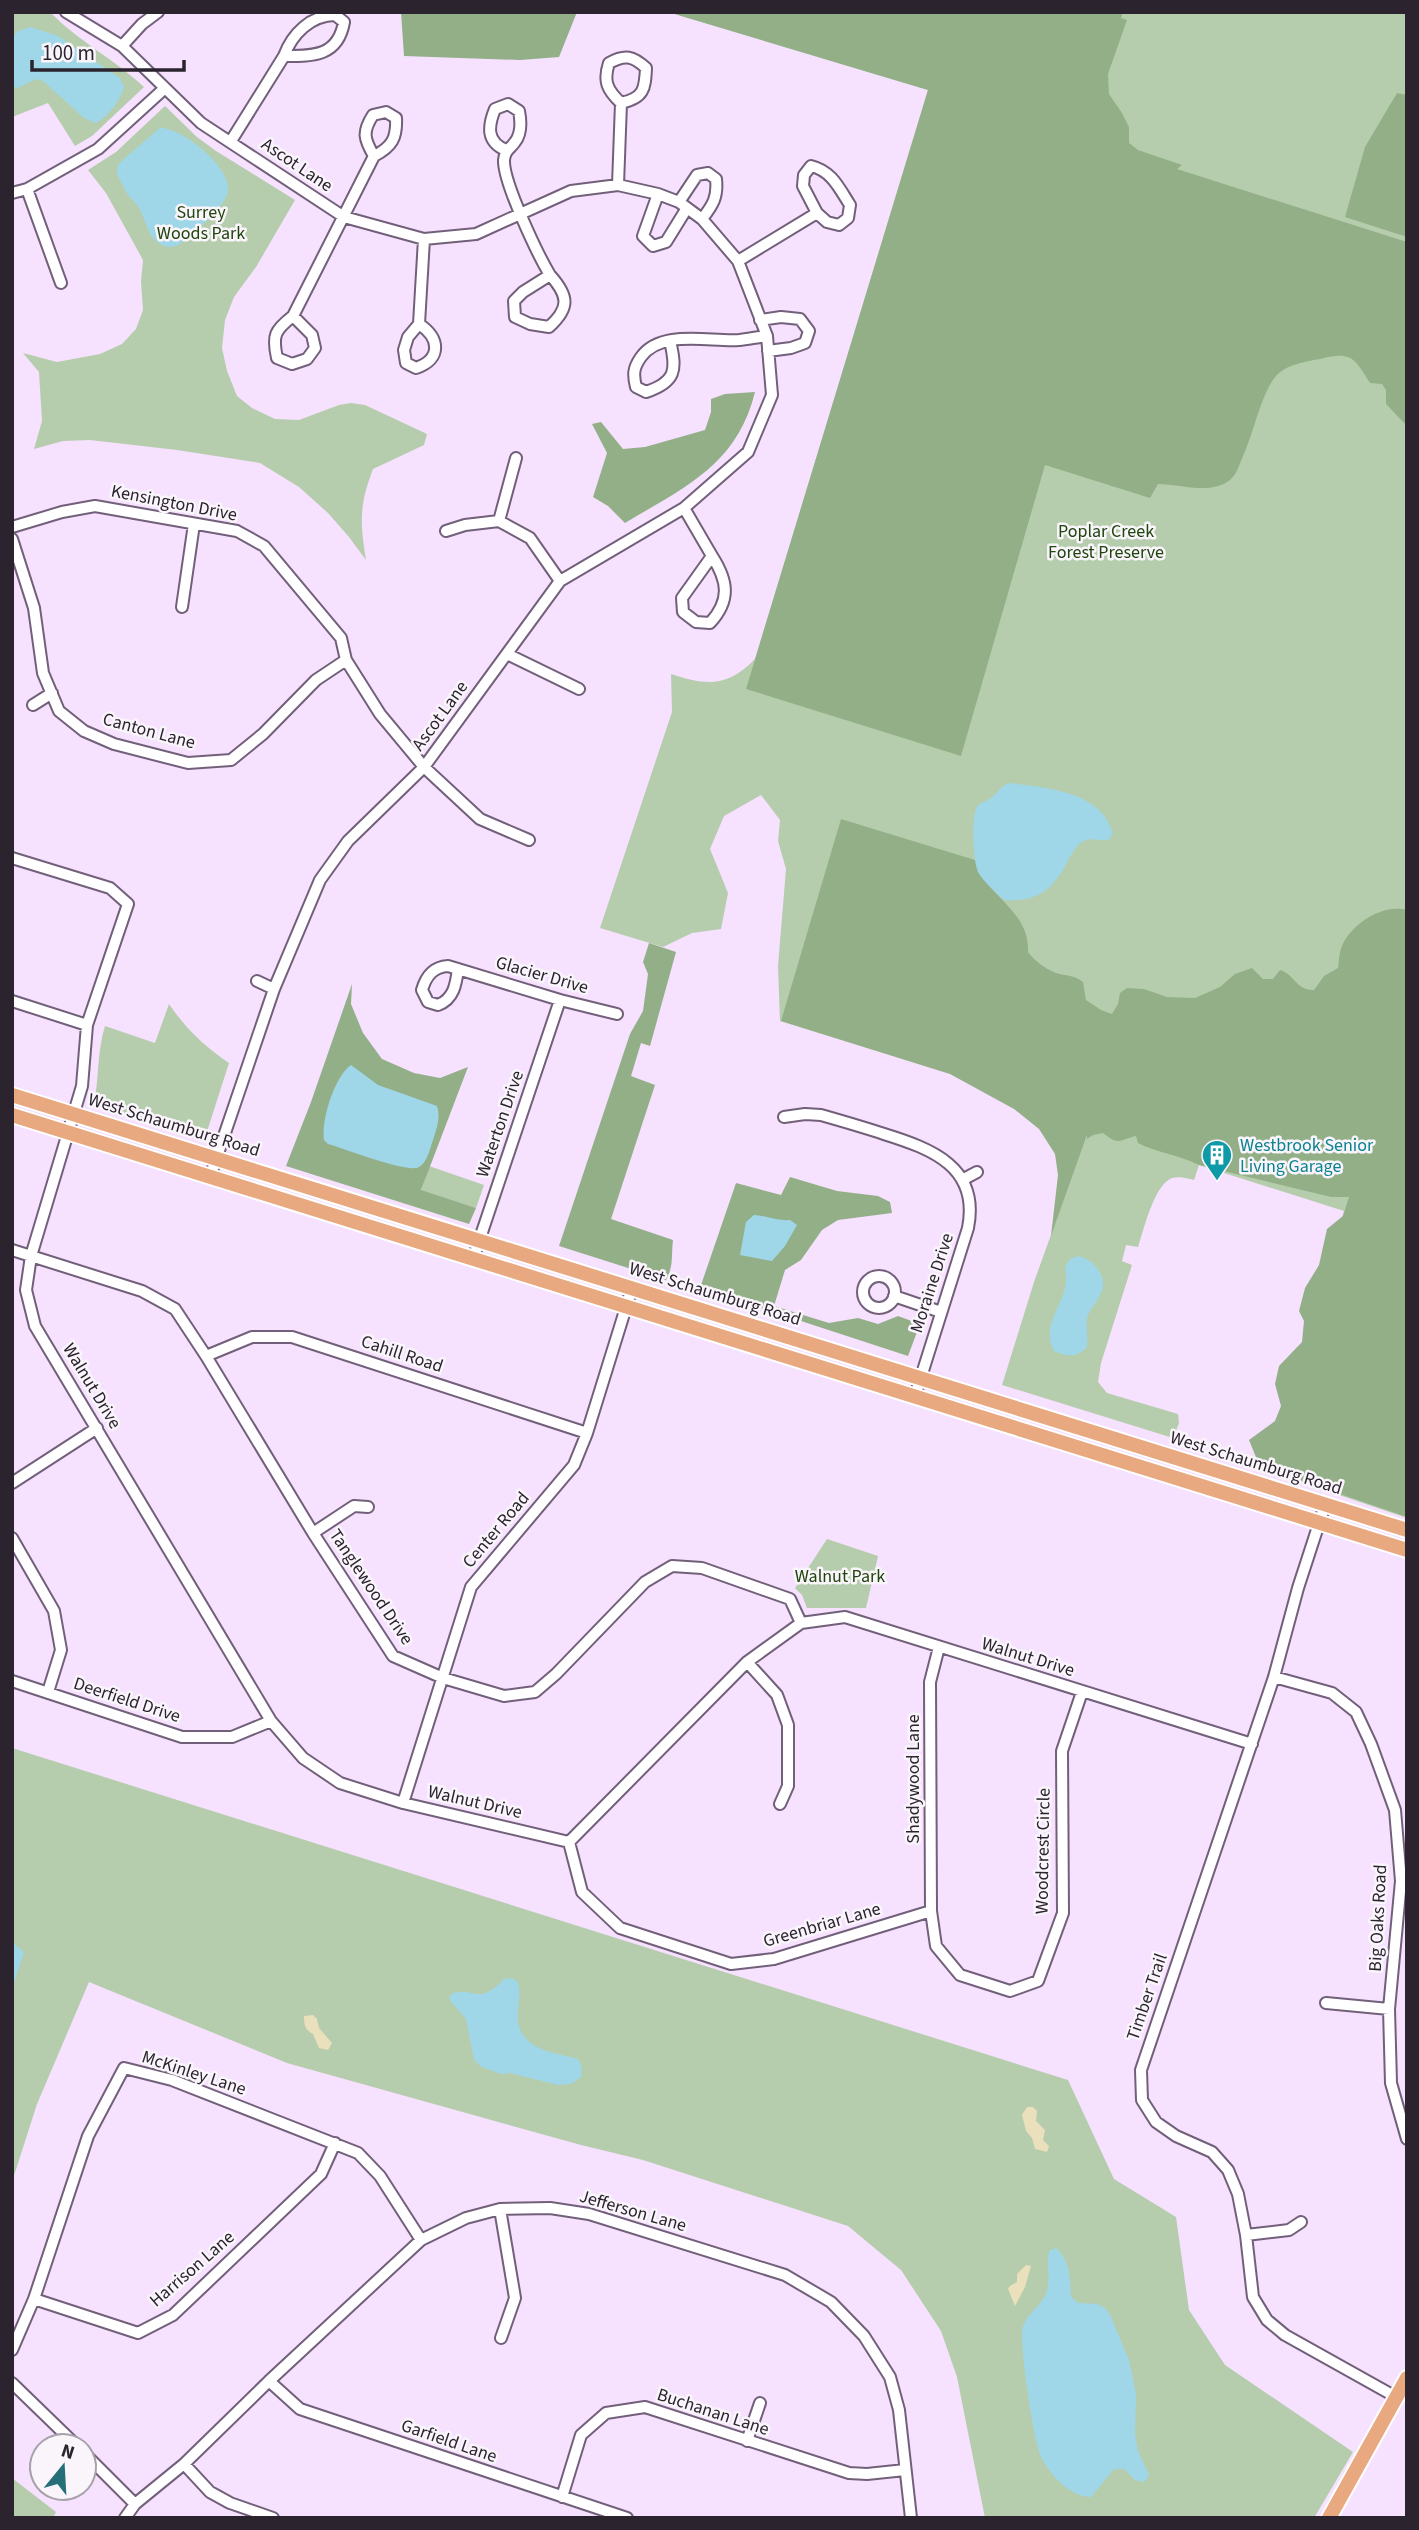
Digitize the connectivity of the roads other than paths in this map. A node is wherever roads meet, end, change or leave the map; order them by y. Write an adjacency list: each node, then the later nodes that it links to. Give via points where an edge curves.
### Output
1 (66, 12): 3 (street, Ascot Lane)
2 (158, 12): 4 (street)
3 (78, 15): 4 (street, Ascot Lane)
4 (122, 46): 6 (street, Ascot Lane)
5 (284, 56): 5 (street, via 298,31 311,22 325,15 344,22 342,35 316,56); 8 (street)
6 (165, 89): 8 (street, Ascot Lane, via 201,124); 12 (street, via 98,149)
7 (621, 103): 7 (street, via 634,100 645,89 646,68 636,58 622,56 609,63 604,78); 11 (street)
8 (231, 141): 18 (street, Ascot Lane)
9 (506, 150): 17 (street, via 504,162)
10 (374, 156): 18 (street, Ascot Lane)
11 (618, 185): 14 (street, Ascot Lane); 17 (street, Ascot Lane, via 571,191)
12 (27, 189): 13 (street); 23 (street)
13 (12, 193)
14 (658, 194): 15 (street, Ascot Lane); 15 (street, via 643,236 653,246 666,242)
15 (683, 205): 19 (street, Ascot Lane); 19 (street, via 697,175 708,173 716,179 718,193)
16 (817, 213): 16 (street, via 839,225 848,218 850,205 825,170 811,166 803,186); 21 (street)
17 (520, 214): 20 (street, Ascot Lane, via 476,234); 22 (street)
18 (344, 217): 20 (street, Ascot Lane); 24 (street, Ascot Lane)
19 (702, 219): 21 (street, Ascot Lane)
20 (425, 239): 26 (street)
21 (738, 261): 25 (street, Ascot Lane)
22 (550, 275): 22 (street, via 565,299 562,315 549,327 515,317 514,301)
23 (61, 283)
24 (293, 316): 24 (street, Ascot Lane, via 312,335 315,348 307,359 292,364 277,358 273,341 279,326)
25 (760, 320): 27 (street, Ascot Lane); 29 (street, via 800,319 809,331 805,344)
26 (419, 324)
27 (767, 336): 28 (street); 29 (street, Ascot Lane)
28 (670, 341): 28 (street, via 647,349 632,374 636,387 646,392 670,380 674,366)
29 (768, 351): 31 (street, Ascot Lane, via 772,396 747,452)
30 (516, 458): 32 (street)
31 (684, 508): 37 (street); 38 (street, Ascot Lane)
32 (499, 522): 35 (street); 38 (street, via 530,538)
33 (194, 524): 34 (street, Kensington Drive, via 95,506); 39 (street); 41 (street, Kensington Drive, via 237,531 264,546 341,638)
34 (12, 527)
35 (446, 531)
36 (12, 540): 43 (street, Canton Lane, via 34,608 43,673)
37 (712, 556): 37 (street, via 682,598 683,612 696,622 710,622 720,612 725,592 724,577)
38 (560, 580): 40 (street, Ascot Lane)
39 (182, 607)
40 (507, 654): 42 (street); 45 (street, Ascot Lane)
41 (346, 660): 43 (street, Canton Lane, via 316,680 231,760 188,764 114,744 84,731 59,712); 45 (street, Kensington Drive, via 380,714)
42 (579, 689)
43 (52, 693): 44 (street)
44 (33, 705)
45 (424, 767): 46 (street, Kensington Drive, via 480,820); 50 (street, Ascot Lane, via 348,841 320,880)
46 (528, 840)
47 (12, 858): 54 (street, Walnut Drive, via 110,888 128,904)
48 (458, 969): 51 (street, Glacier Drive)
49 (257, 981): 50 (street)
50 (274, 989): 60 (street, Ascot Lane)
51 (560, 1000): 53 (street, Glacier Drive); 64 (street, Waterton Drive)
52 (12, 1002): 54 (street)
53 (617, 1014)
54 (87, 1025): 56 (street, Walnut Drive, via 82,1086)
55 (12, 1095): 56 (main road, West Schaumburg Road)
56 (74, 1114): 59 (street, Walnut Drive); 60 (main road, West Schaumburg Road)
57 (12, 1115): 59 (main road)
58 (784, 1117): 63 (street, via 821,1115 924,1147 958,1171)
59 (69, 1133): 62 (main road); 66 (street, Walnut Drive)
60 (216, 1158): 62 (street, Ascot Lane); 64 (main road, West Schaumburg Road)
61 (977, 1172): 63 (street)
62 (210, 1177): 67 (main road)
63 (962, 1180): 71 (street, Moraine Drive, via 970,1217)
64 (479, 1241): 67 (street, Waterton Drive); 68 (main road, West Schaumburg Road)
65 (12, 1250): 66 (street, Tanglewood Drive)
66 (31, 1256): 72 (street, Tanglewood Drive, via 142,1290 175,1309); 75 (street, Walnut Drive, via 26,1290 35,1326)
67 (473, 1259): 70 (main road)
68 (632, 1288): 70 (street, Center Road); 73 (main road, West Schaumburg Road)
69 (894, 1296): 71 (street)
70 (626, 1306): 74 (main road); 76 (street, Center Road)
71 (941, 1312): 73 (street, Moraine Drive)
72 (206, 1356): 76 (street, Cahill Road, via 252,1337 292,1337); 82 (street, Tanglewood Drive)
73 (920, 1378): 74 (street, Moraine Drive); 78 (main road, West Schaumburg Road)
74 (915, 1396): 80 (main road)
75 (97, 1428): 77 (street); 93 (street, Walnut Drive)
76 (587, 1433): 89 (street, Center Road, via 574,1465 471,1587)
77 (12, 1483)
78 (1325, 1505): 80 (street, Timber Trail); 81 (main road, West Schaumburg Road)
79 (368, 1507): 82 (street, via 354,1506)
80 (1320, 1523): 84 (main road); 88 (street, Timber Trail)
81 (1407, 1530)
82 (313, 1534): 89 (street, Tanglewood Drive, via 393,1656)
83 (12, 1538): 91 (street, via 54,1611 61,1650)
84 (1407, 1550)
85 (801, 1623): 86 (street, Walnut Drive, via 845,1617); 87 (street, Walnut Drive); 89 (street, Tanglewood Drive, via 790,1599 702,1568 673,1566 645,1581 535,1692 505,1696)
86 (939, 1647): 92 (street, Walnut Drive); 98 (street, Shadywood Lane, via 930,1682)
87 (747, 1662): 96 (street, via 777,1695 788,1725 788,1786); 97 (street, Walnut Drive)
88 (1274, 1677): 94 (street, Timber Trail); 100 (street, Big Oaks Road, via 1332,1693 1356,1712 1395,1810 1401,1881)
89 (443, 1678): 95 (street, Center Road)
90 (12, 1681): 91 (street, Deerfield Drive)
91 (48, 1692): 93 (street, Deerfield Drive, via 182,1737 232,1737)
92 (1082, 1692): 94 (street, Walnut Drive); 98 (street, Woodcrest Circle, via 1062,1751 1063,1913 1038,1981 1010,1991 960,1975 936,1946)
93 (271, 1721): 95 (street, Walnut Drive, via 303,1758 340,1783)
94 (1252, 1744): 105 (street, Timber Trail, via 1141,2070 1142,2100 1156,2122 1212,2152 1228,2170)
95 (403, 1803): 97 (street, Walnut Drive)
96 (780, 1804)
97 (569, 1842): 98 (street, Greenbriar Lane, via 582,1892 620,1928 732,1964 774,1959)
98 (932, 1911)
99 (1326, 2003): 100 (street)
100 (1390, 2009): 101 (street, Big Oaks Road, via 1391,2083)
101 (1407, 2139)
102 (335, 2143): 106 (street, McKinley Lane, via 358,2153 380,2176); 107 (street, Harrison Lane, via 321,2175 173,2315 138,2333); 107 (street, McKinley Lane, via 172,2080 124,2068 88,2136)
103 (500, 2209): 106 (street, Jefferson Lane, via 466,2218); 108 (street, via 515,2298); 119 (street, Jefferson Lane, via 550,2208 589,2214 785,2275 831,2302 864,2336 890,2377 899,2410)
104 (1301, 2222): 105 (street, via 1289,2230)
105 (1246, 2235): 113 (street, Timber Trail, via 1253,2297 1267,2320)
106 (421, 2239): 111 (street, Jefferson Lane)
107 (34, 2299): 109 (street, McKinley Lane)
108 (502, 2338)
109 (12, 2350)
110 (1407, 2378): 113 (main road)
111 (269, 2381): 117 (street, Jefferson Lane); 120 (street, Garfield Lane, via 300,2409)
112 (12, 2383): 115 (street)
113 (1396, 2398): 126 (main road)
114 (760, 2403): 116 (street)
115 (63, 2432)
116 (747, 2441): 119 (street, Buchanan Lane, via 849,2473); 120 (street, Buchanan Lane, via 645,2407 606,2413 581,2435)
117 (184, 2464): 121 (street, Jefferson Lane); 123 (street, via 210,2492)
118 (98, 2467): 121 (street)
119 (905, 2470): 125 (street, Jefferson Lane)
120 (562, 2497): 124 (street, Garfield Lane)
121 (135, 2504): 122 (street, Jefferson Lane)
122 (125, 2518)
123 (273, 2518)
124 (627, 2518)
125 (911, 2518)
126 (1329, 2518)

